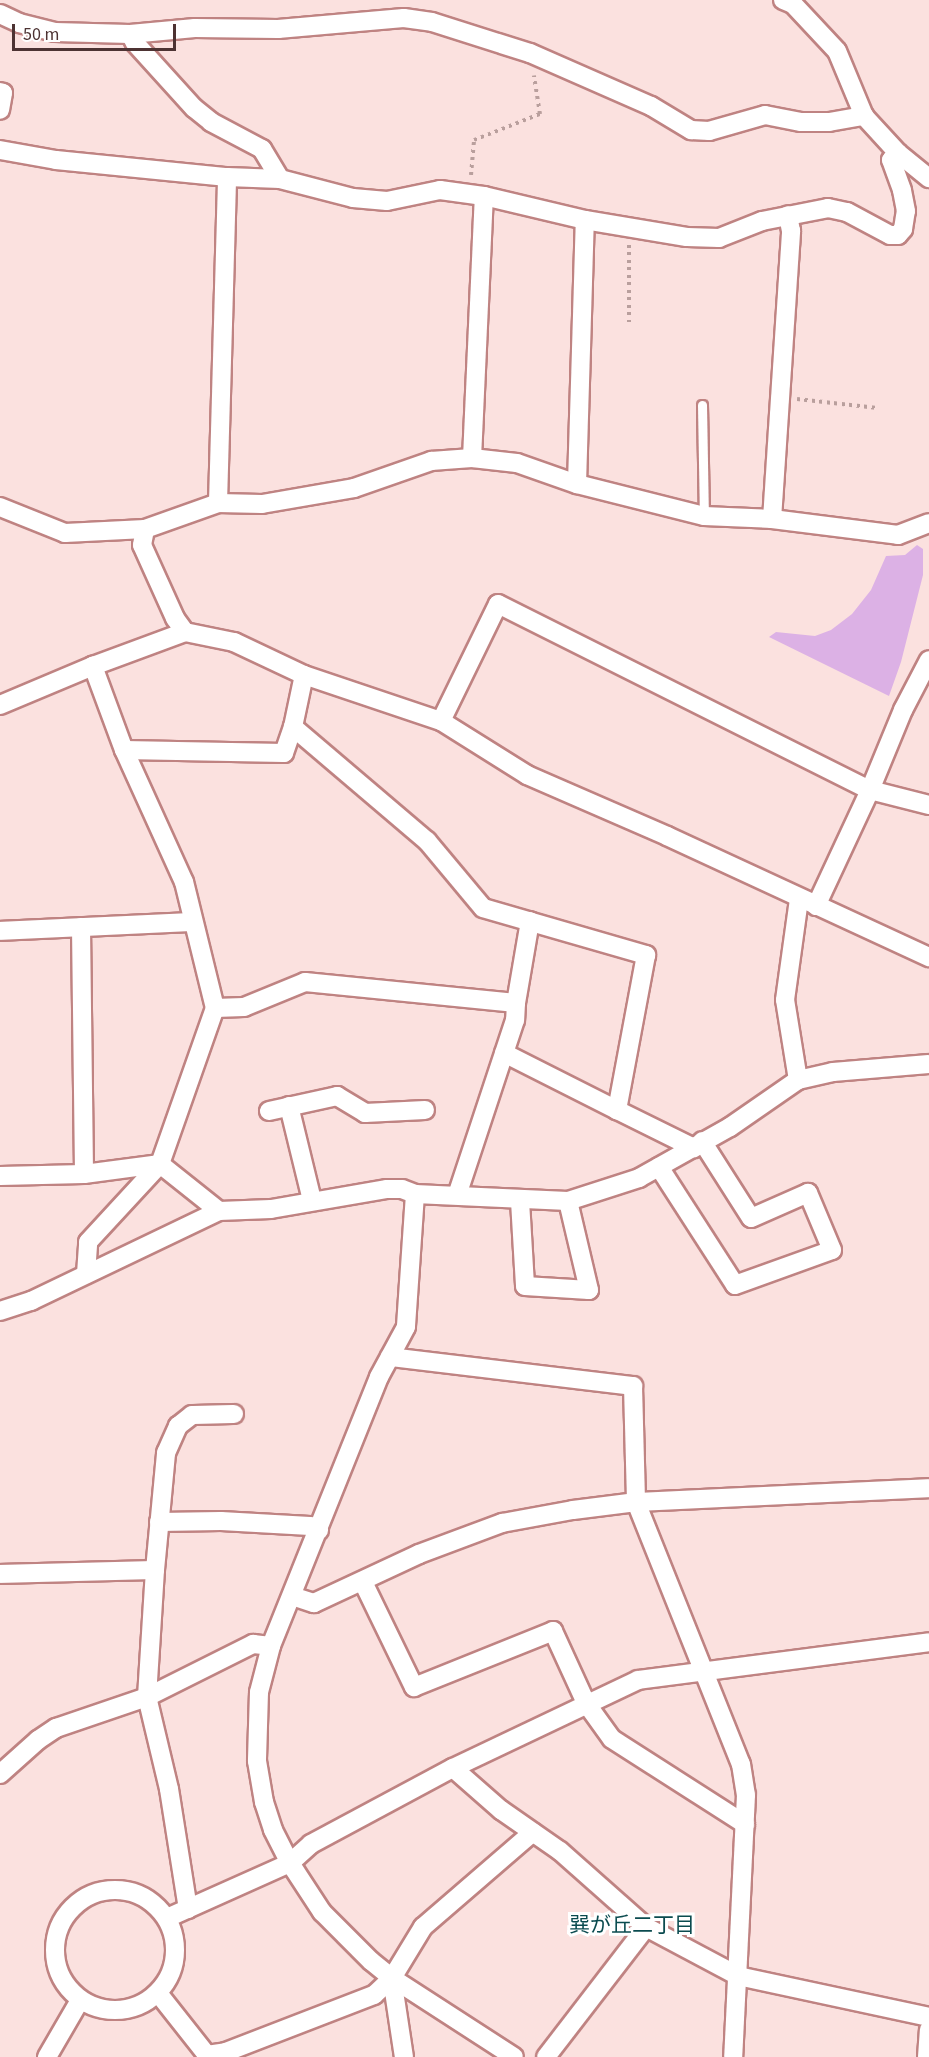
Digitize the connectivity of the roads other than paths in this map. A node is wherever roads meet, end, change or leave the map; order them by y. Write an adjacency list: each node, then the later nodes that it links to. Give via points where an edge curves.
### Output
1 (791, 1): 6 (street, via 837,51)
2 (0, 14): 3 (street, via 55,32)
3 (130, 34): 6 (street, via 195,28 278,29 404,18 462,30 534,55 651,106 692,130 709,131 765,115 801,122); 11 (street, via 194,108 211,122 262,149)
4 (0, 92): 5 (street)
5 (0, 110)
6 (864, 116): 8 (street)
7 (0, 150): 9 (street, via 56,160)
8 (898, 153): 10 (street); 13 (street, via 891,160 906,211 903,230 898,235 890,235 847,212 828,208)
9 (227, 177): 11 (street); 18 (street)
10 (929, 178)
11 (280, 179): 12 (street, via 353,198 387,201 440,190)
12 (477, 195): 14 (street); 16 (street)
13 (788, 215): 14 (street, via 719,238 687,237); 21 (street, via 791,231)
14 (585, 220): 17 (street)
15 (702, 405): 20 (lane)
16 (472, 458): 17 (street, via 517,463); 18 (street, via 431,461 354,488 262,504)
17 (577, 484): 20 (street)
18 (218, 503): 23 (street)
19 (0, 507): 23 (street, via 65,533)
20 (704, 516): 21 (street)
21 (772, 519): 22 (street, via 898,535)
22 (929, 522)
23 (145, 529): 24 (street, via 142,545)
24 (185, 632): 26 (street); 27 (street, via 234,642)
25 (929, 660): 32 (street, via 903,710)
26 (93, 666): 28 (street); 31 (street)
27 (304, 675): 29 (street); 30 (street)
28 (0, 705)
29 (441, 721): 32 (street, via 498,604); 34 (street, via 527,775)
30 (293, 727): 31 (street, via 284,753); 36 (street, via 427,841 483,908)
31 (124, 750): 37 (street, via 184,882)
32 (870, 790): 33 (street); 35 (street)
33 (929, 805)
34 (799, 898): 35 (street); 45 (street, via 785,1000)
35 (816, 906): 40 (street)
36 (530, 921): 41 (street); 48 (street, via 646,955)
37 (193, 922): 38 (street); 42 (street)
38 (81, 927): 39 (street); 53 (street)
39 (0, 931)
40 (929, 957)
41 (516, 1003): 42 (street, via 305,982 244,1007); 43 (street)
42 (215, 1008): 51 (street)
43 (504, 1053): 48 (street); 56 (street)
44 (929, 1064): 45 (street, via 833,1072)
45 (798, 1080): 50 (street)
46 (289, 1106): 47 (street, via 337,1096 365,1113); 49 (street); 57 (street)
47 (425, 1110)
48 (617, 1110): 50 (street)
49 (269, 1111)
50 (698, 1144): 52 (street); 52 (street, via 751,1218 808,1193 832,1250 735,1285)
51 (160, 1164): 53 (street); 60 (street); 61 (street, via 88,1242)
52 (659, 1167): 59 (street, via 639,1178)
53 (84, 1174): 54 (street)
54 (0, 1176)
55 (415, 1194): 56 (street); 57 (street, via 387,1189); 63 (street, via 406,1327)
56 (458, 1195): 58 (street)
57 (312, 1200): 60 (street, via 270,1209)
58 (520, 1200): 59 (street); 59 (street, via 525,1286 589,1290)
59 (568, 1200)
60 (219, 1211): 61 (street)
61 (86, 1274): 62 (street, via 31,1301)
62 (0, 1311)
63 (390, 1358): 66 (street, via 633,1386); 68 (street)
64 (234, 1414): 67 (street, via 192,1415 178,1426 166,1453)
65 (929, 1488): 66 (street)
66 (636, 1503): 71 (street, via 502,1523 419,1554); 75 (street)
67 (159, 1522): 68 (street, via 221,1521 310,1526); 69 (street)
68 (319, 1530): 72 (street)
69 (155, 1570): 70 (street); 76 (street)
70 (0, 1574)
71 (363, 1582): 72 (street, via 314,1603); 77 (street, via 414,1687 553,1631)
72 (292, 1596): 74 (street)
73 (929, 1642): 75 (street)
74 (271, 1646): 76 (street, via 253,1644); 82 (street, via 260,1692 257,1761 270,1820)
75 (706, 1671): 77 (street, via 638,1680); 80 (street, via 741,1764)
76 (147, 1697): 79 (street, via 56,1728); 83 (street, via 169,1789)
77 (586, 1703): 78 (street); 80 (street, via 612,1739)
78 (453, 1768): 81 (street); 82 (street, via 311,1844)
79 (0, 1773)
80 (745, 1824): 86 (street)
81 (532, 1832): 85 (street, via 560,1851); 87 (street, via 423,1927)
82 (290, 1863): 83 (street); 87 (street, via 322,1912)
83 (188, 1909): 84 (street)
84 (167, 1918): 88 (street, via 176,1953 172,1971); 89 (street, via 155,1904 119,1889 81,1900 67,1913 54,1949 57,1969)
85 (646, 1927): 86 (street); 96 (street)
86 (738, 1976): 90 (street); 97 (street)
87 (392, 1978): 92 (street, via 374,1995); 94 (street); 95 (street)
88 (158, 1993): 89 (street, via 134,2008 115,2011); 92 (street, via 207,2055)
89 (80, 2000): 93 (street)
90 (929, 2017)
91 (929, 2030): 98 (street)
92 (227, 2054)
93 (46, 2057)
94 (404, 2057)
95 (514, 2057)
96 (546, 2057)
97 (733, 2057)
98 (927, 2057)

